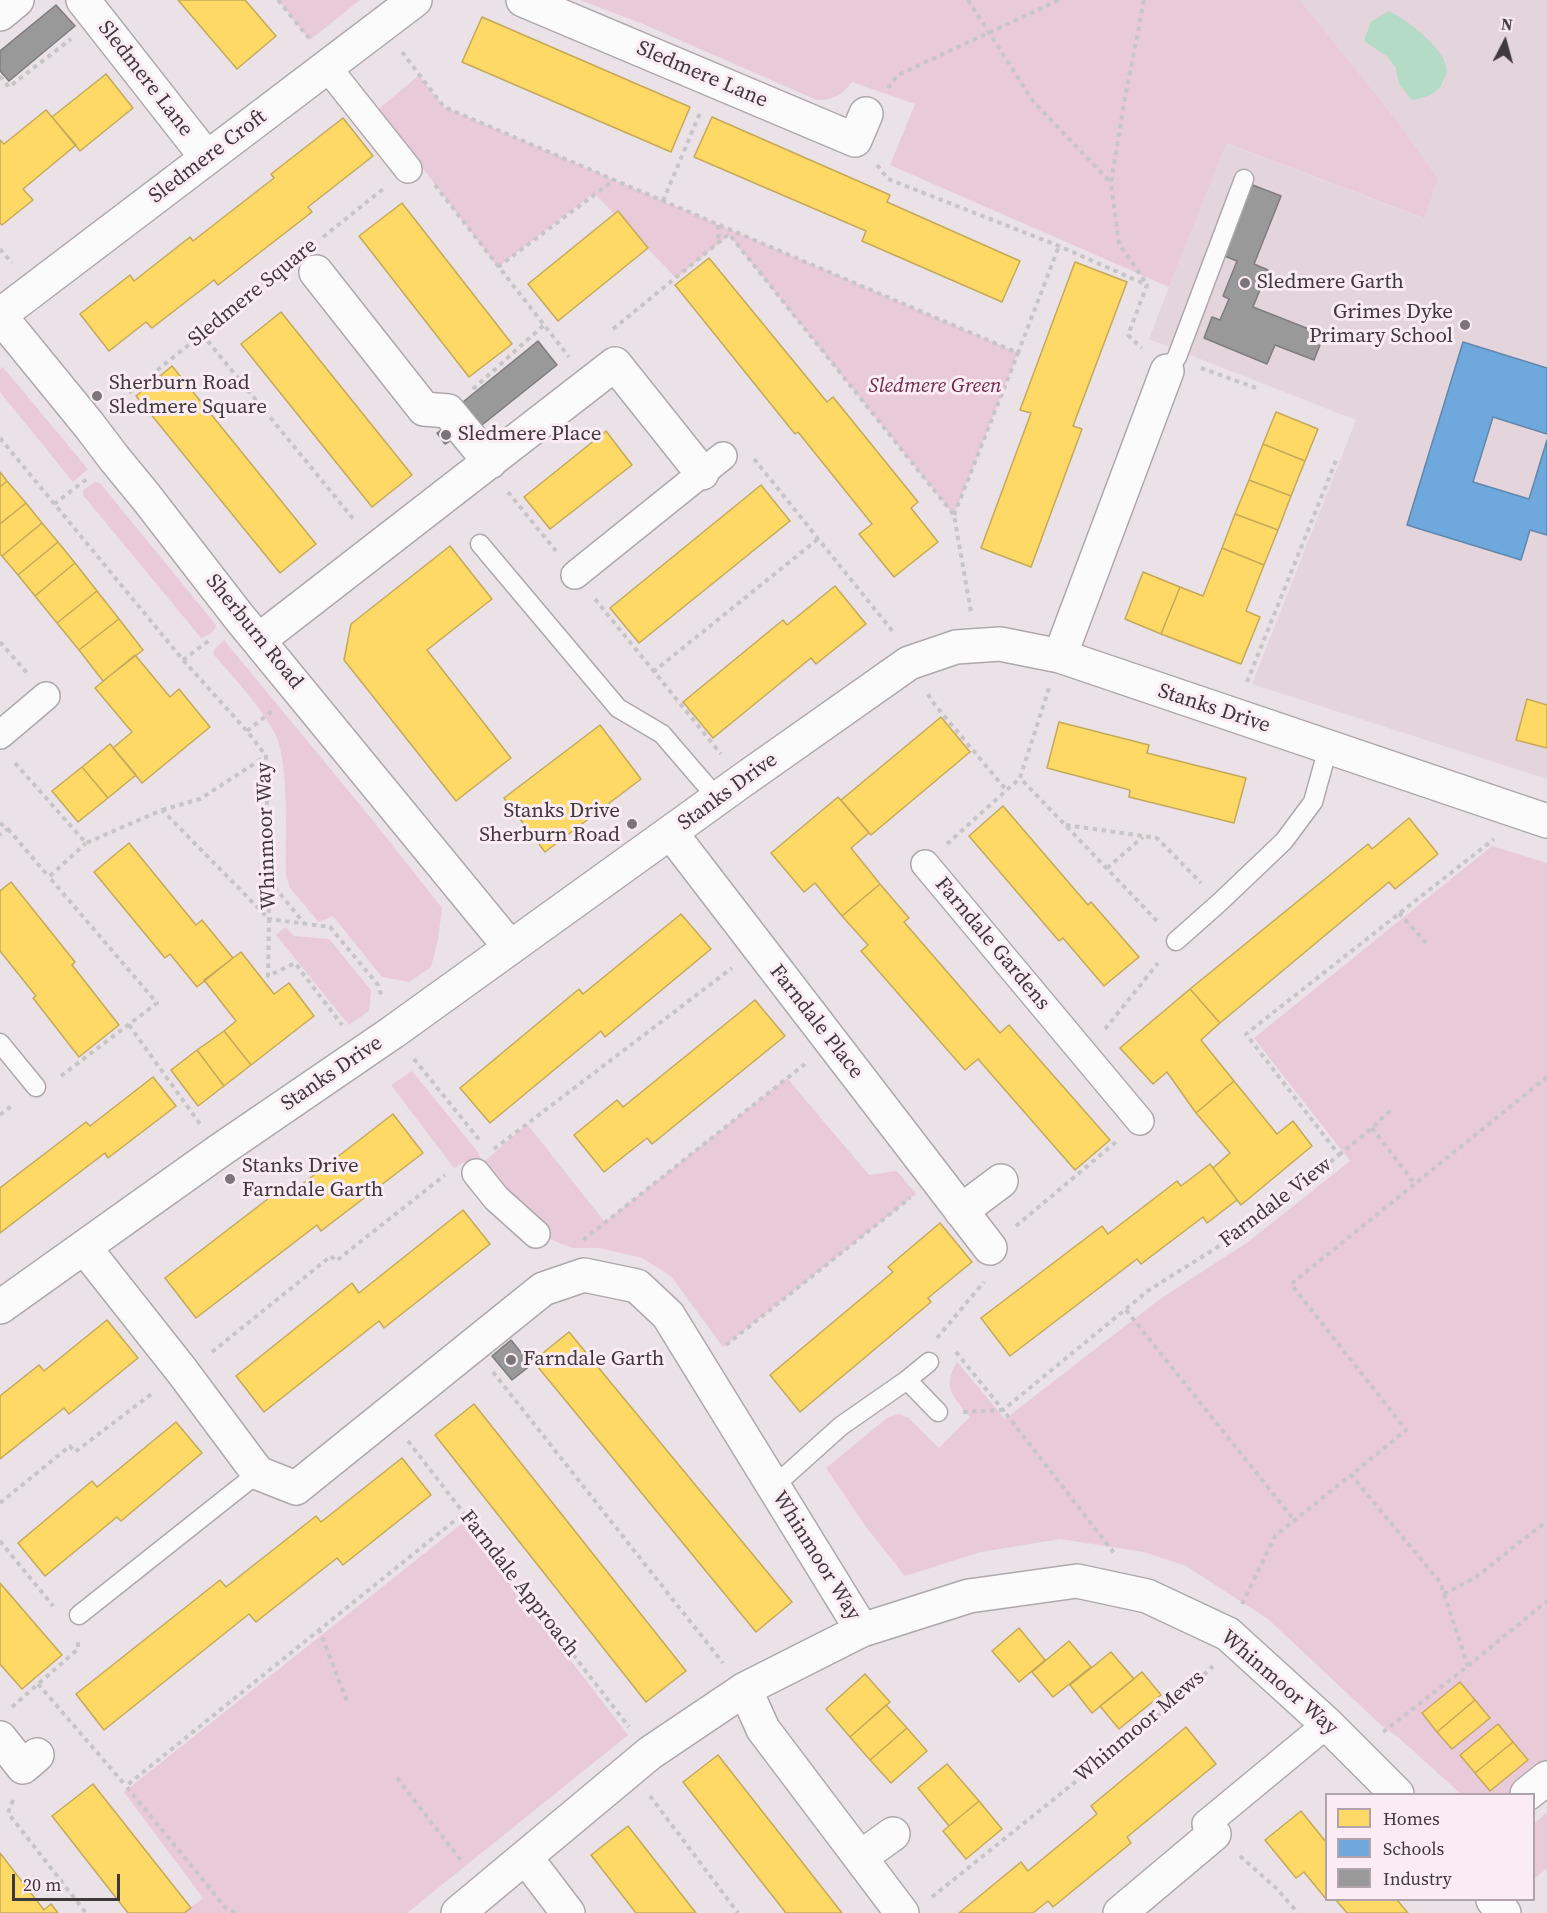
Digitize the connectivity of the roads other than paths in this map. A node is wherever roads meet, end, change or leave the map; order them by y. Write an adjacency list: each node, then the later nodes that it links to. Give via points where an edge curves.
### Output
1 (17, 0): 5 (street)
2 (415, 0): 6 (street, Sledmere Croft)
3 (523, 0): 7 (street, Sledmere Lane, via 713,80)
4 (90, 10): 8 (street, Sledmere Lane)
5 (0, 14)
6 (329, 65): 8 (street, Sledmere Croft); 9 (street)
7 (860, 127)
8 (207, 158): 12 (street, Sledmere Croft)
9 (413, 166)
10 (1244, 179): 13 (lane, via 1177,357)
11 (317, 256): 14 (street, Sledmere Square, via 424,409 448,411)
12 (0, 315): 18 (street, Sherburn Road)
13 (1167, 371): 19 (street)
14 (488, 463): 15 (street, via 615,364); 18 (street)
15 (713, 465): 17 (street)
16 (480, 544): 23 (lane, via 618,708 662,734)
17 (575, 575)
18 (259, 640): 28 (street, Sherburn Road)
19 (1060, 656): 22 (street, Stanks Drive); 23 (street, Stanks Drive, via 1000,644 956,647 916,660)
20 (46, 696): 21 (street)
21 (4, 745)
22 (1328, 748): 24 (street, Stanks Drive); 27 (lane, via 1313,802 1284,841)
23 (730, 789): 25 (street, Stanks Drive)
24 (1536, 817)
25 (671, 833): 28 (street, Stanks Drive); 34 (street, Farndale Place)
26 (926, 864): 31 (street, Farndale Gardens)
27 (1176, 940)
28 (510, 947): 36 (street, Stanks Drive)
29 (0, 1043): 30 (lane)
30 (36, 1087)
31 (1140, 1121)
32 (470, 1167): 35 (street, via 496,1198)
33 (1000, 1181): 34 (street)
34 (961, 1211): 37 (street, Farndale Place)
35 (536, 1234)
36 (84, 1247): 38 (street, Stanks Drive); 42 (street)
37 (990, 1248)
38 (0, 1307)
39 (928, 1362): 40 (lane)
40 (907, 1380): 41 (lane); 43 (lane, via 842,1426)
41 (938, 1412)
42 (258, 1473): 43 (street, Whinmoor Way, via 296,1488 543,1289 584,1275 637,1286 668,1315); 44 (lane)
43 (773, 1487): 45 (street, Whinmoor Way)
44 (79, 1615)
45 (862, 1630): 46 (street); 48 (street, Whinmoor Way, via 969,1596 1077,1581 1147,1596 1233,1638)
46 (745, 1689): 55 (street, via 764,1729); 56 (street, via 640,1762)
47 (4, 1724): 49 (street)
48 (1327, 1724): 51 (street, Whinmoor Way); 54 (street, via 1206,1824)
49 (30, 1761)
50 (1547, 1778): 52 (street)
51 (1396, 1793)
52 (1528, 1793)
53 (893, 1834): 55 (street)
54 (1215, 1834): 57 (street)
55 (861, 1857): 60 (street)
56 (526, 1858): 58 (street); 59 (street)
57 (1122, 1912)
58 (458, 1913)
59 (568, 1913)
60 (902, 1913)

